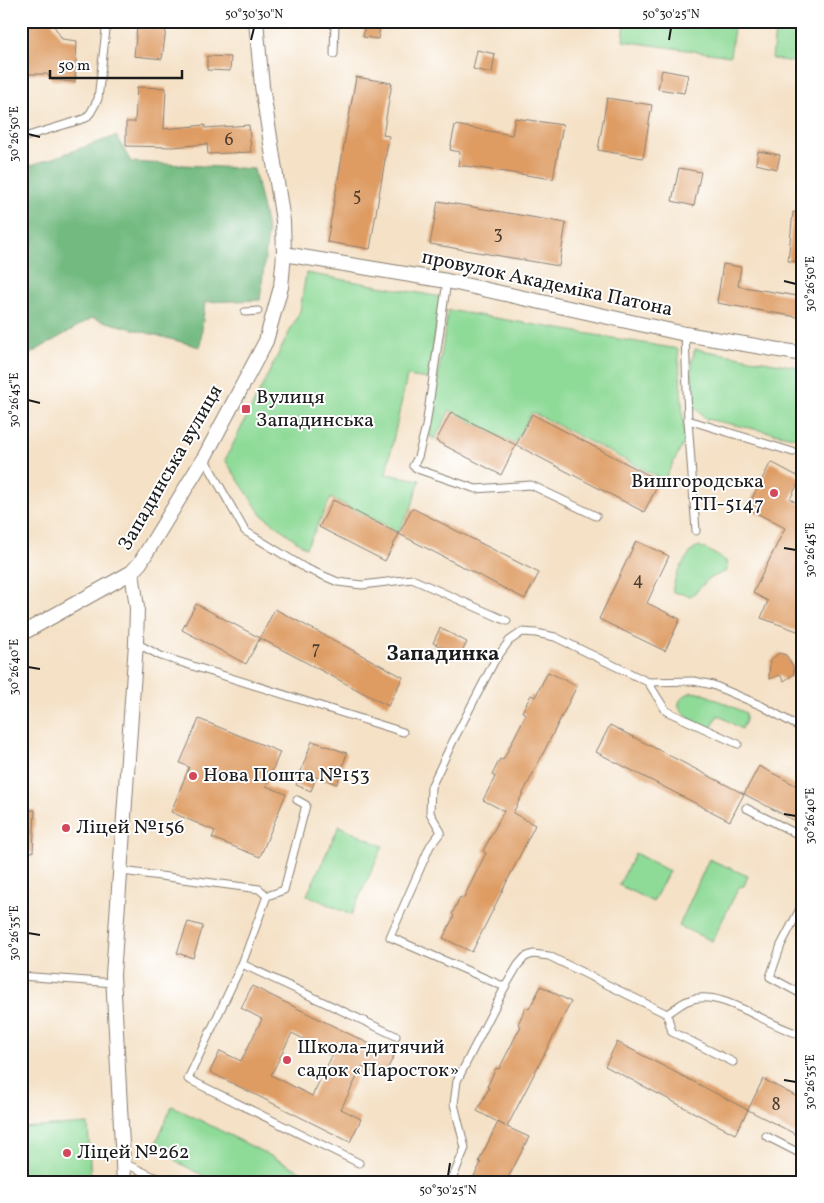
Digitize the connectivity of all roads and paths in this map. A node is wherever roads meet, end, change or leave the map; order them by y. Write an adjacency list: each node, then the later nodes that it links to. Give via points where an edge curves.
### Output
1 (90, 21): 4 (lane)
2 (256, 21): 7 (street, Западинська вулиця, via 262,86 283,222)
3 (332, 21): 5 (lane, via 335,22)
4 (106, 22): 6 (lane, via 98,98 91,112 86,118)
5 (334, 54)
6 (21, 138)
7 (284, 254): 8 (street, провулок Академіка Патона); 15 (street, Западинська вулиця, via 281,287 266,341)
8 (447, 281): 11 (street, провулок Академіка Патона); 16 (lane, via 426,426 413,466 476,489 531,485)
9 (258, 310): 10 (lane)
10 (245, 312)
11 (685, 334): 12 (street, провулок Академіка Патона); 13 (lane)
12 (803, 354)
13 (688, 420): 14 (lane); 17 (lane)
14 (794, 452)
15 (204, 458): 18 (street, Западинська вулиця); 19 (lane, via 245,531 305,568 338,582 362,585 412,578)
16 (596, 516)
17 (696, 531)
18 (132, 572): 20 (street); 21 (street, Западинська вулиця, via 137,608)
19 (507, 621)
20 (21, 634)
21 (136, 643): 24 (lane, via 161,656); 29 (street, Западинська вулиця)
22 (648, 682): 23 (lane, via 694,681 713,685 762,706); 25 (lane, via 666,711); 35 (lane, via 554,637 522,632 494,662 431,787 430,813 441,832 430,846 390,936)
23 (803, 730)
24 (404, 732)
25 (738, 744)
26 (297, 800): 30 (lane, via 306,805 284,890)
27 (746, 808): 28 (lane)
28 (803, 837)
29 (122, 871): 30 (lane, via 259,889); 34 (street, Западинська вулиця)
30 (267, 896): 32 (lane)
31 (803, 903): 36 (lane, via 781,945 770,977)
32 (242, 964): 39 (lane); 44 (lane, via 188,1079)
33 (21, 976): 34 (lane)
34 (114, 983): 43 (street, Западинська вулиця)
35 (505, 987): 37 (lane, via 525,958 533,954 549,956); 47 (lane, via 458,1081 454,1104 464,1148)
36 (803, 995)
37 (667, 1014): 38 (lane, via 687,1001 713,998 784,1030); 40 (lane, via 672,1032)
38 (803, 1035)
39 (396, 1036)
40 (733, 1062)
41 (766, 1136): 42 (lane)
42 (803, 1155)
43 (124, 1163): 45 (street, Западинська вулиця); 46 (lane)
44 (358, 1163)
45 (124, 1182)
46 (166, 1182)
47 (451, 1182)

